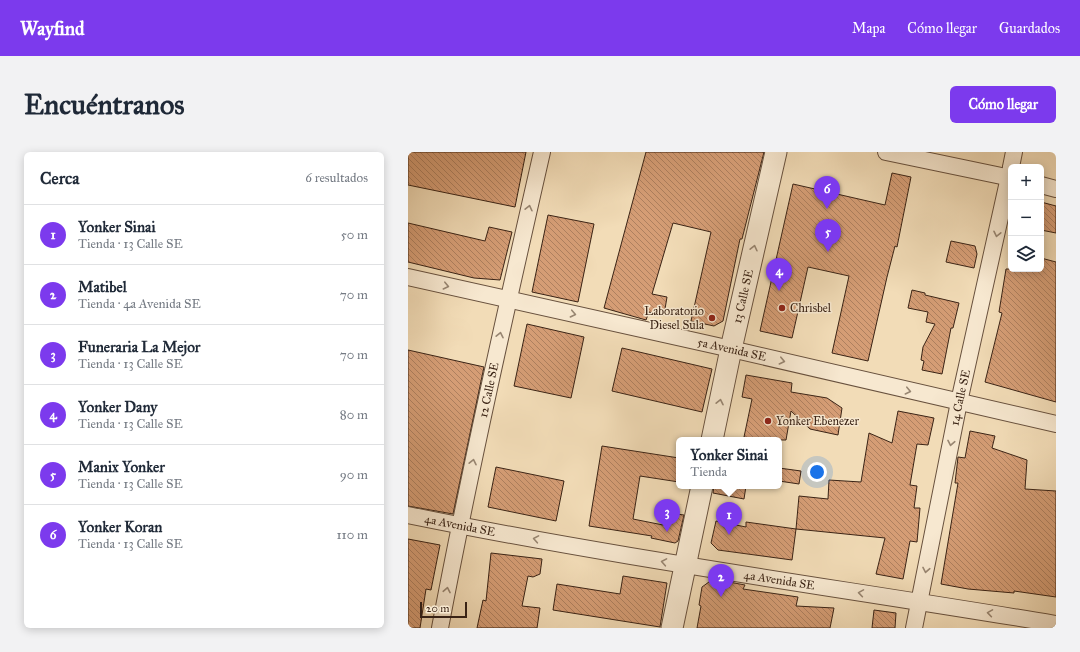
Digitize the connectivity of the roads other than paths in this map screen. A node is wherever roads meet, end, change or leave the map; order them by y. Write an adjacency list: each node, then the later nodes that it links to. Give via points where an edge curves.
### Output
1 (542, 152): 11 (street, 12 Calle SE, one-way to 1)
2 (776, 152): 12 (street, 13 Calle SE, one-way to 2)
3 (886, 152): 6 (street)
4 (1014, 152): 5 (street, 14 Calle SE)
5 (1012, 164)
6 (1008, 172)
7 (1008, 186): 13 (street, 14 Calle SE, one-way to 13)
8 (1044, 186): 9 (street)
9 (1056, 189)
10 (408, 277): 11 (street, 5a Avenida SE, one-way to 11)
11 (508, 300): 12 (street, 5a Avenida SE, one-way to 12); 18 (street, 12 Calle SE, one-way to 11)
12 (730, 349): 13 (street, 5a Avenida SE, one-way to 13); 15 (street, 13 Calle SE, one-way to 12)
13 (959, 402): 14 (street, 5a Avenida SE); 20 (street, 14 Calle SE, one-way to 20)
14 (1056, 424)
15 (713, 437)
16 (701, 489): 19 (street)
17 (408, 515): 18 (street, 4a Avenida SE)
18 (459, 526): 19 (street, 4a Avenida SE, one-way to 18); 22 (street, 12 Calle SE, one-way to 18)
19 (686, 566): 20 (street, 4a Avenida SE, one-way to 19); 23 (street)
20 (919, 602): 21 (street, 4a Avenida SE, one-way to 20); 24 (street, 14 Calle SE)
21 (1056, 624)
22 (440, 628)
23 (672, 628)
24 (914, 628)

